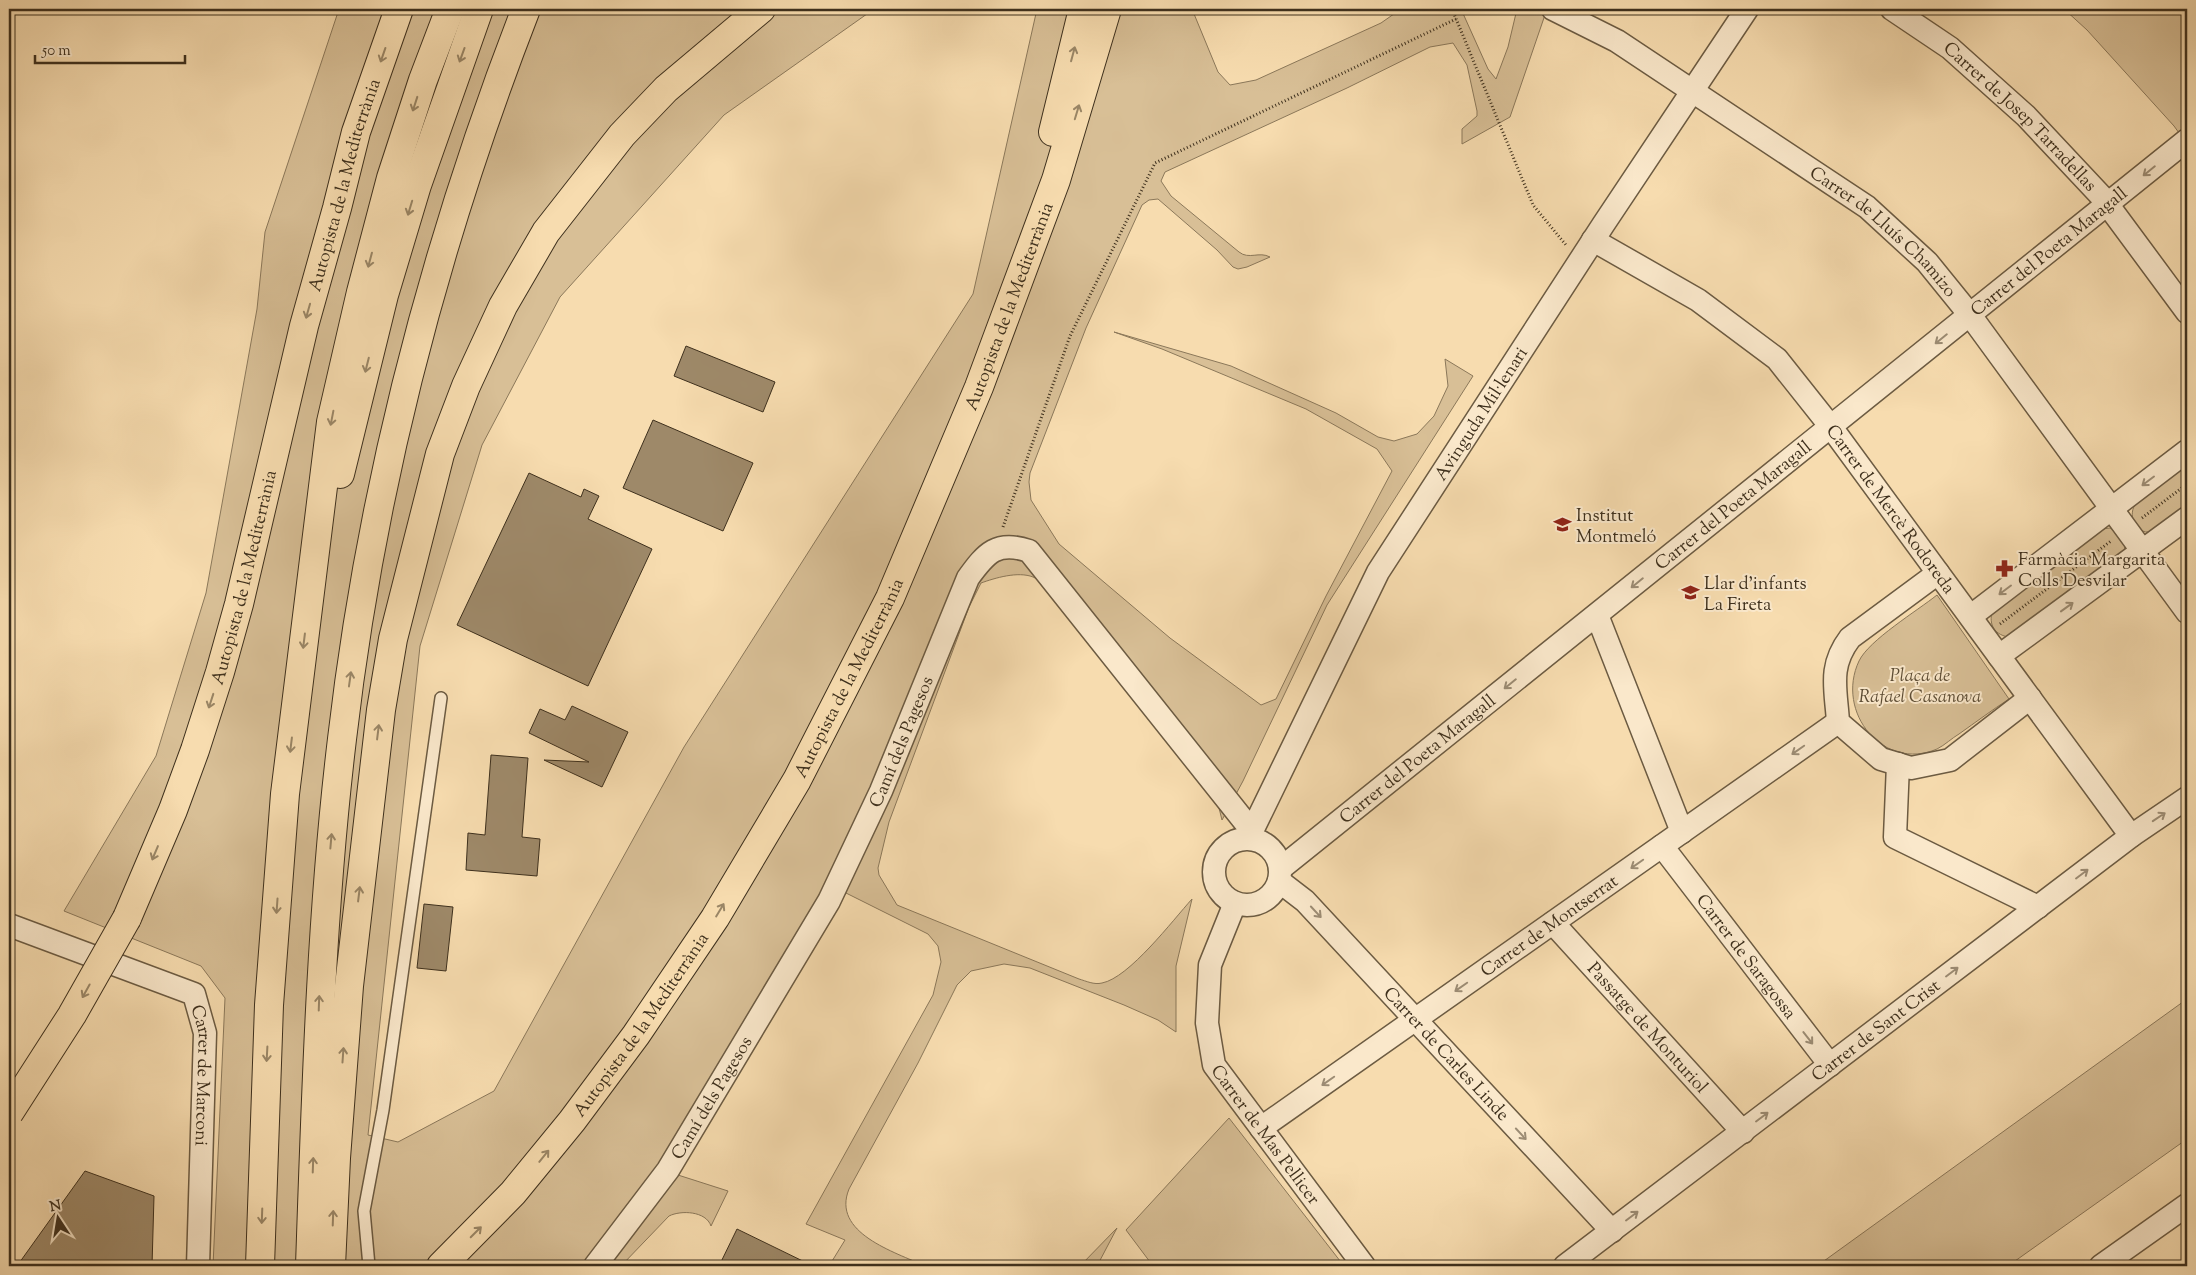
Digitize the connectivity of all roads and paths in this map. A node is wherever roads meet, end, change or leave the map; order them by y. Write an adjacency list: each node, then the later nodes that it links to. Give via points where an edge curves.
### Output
1 (399, 9): 52 (highway, Autopista de la Mediterrània, one-way to 52, bridge, via 356,132 304,326 239,604 195,750 127,918 72,1015)
2 (450, 9): 29 (highway, one-way to 29, via 392,178 331,422)
3 (479, 9): 29 (highway, one-way to 29, via 417,185 384,296)
4 (526, 9): 59 (highway, one-way to 4, via 320,972 342,736 368,565 423,318 472,157)
5 (760, 9): 60 (highway, one-way to 5, via 349,986 381,710 393,638 440,454 466,386 503,306 546,232 622,135 666,89)
6 (1083, 9): 30 (highway, one-way to 6, via 952,412 1049,146)
7 (1107, 9): 30 (highway, Autopista de la Mediterrània, one-way to 7, via 979,388 1052,189)
8 (1452, 9): 12 (path)
9 (1553, 9): 13 (street, Carrer de Lluís Chamizo, via 1617,40)
10 (1747, 9): 13 (street, Avinguda Mil·lenari)
11 (1892, 9): 15 (street, Carrer de Josep Tarradellas, via 1950,48 2026,116)
12 (1456, 19): 17 (path, via 1533,205); 26 (path, via 1154,163 1070,336 1004,522)
13 (1693, 90): 16 (street, Avinguda Mil·lenari); 19 (street, Carrer de Lluís Chamizo, via 1867,207 1927,262)
14 (2187, 140): 15 (street, Carrer del Poeta Maragall, one-way to 15)
15 (2107, 204): 18 (street, Carrer de Josep Tarradellas); 19 (street, Carrer del Poeta Maragall)
16 (1593, 240): 17 (street, Avinguda Mil·lenari); 20 (street, Carrer de Mercè Rodoreda, via 1698,300 1777,359)
17 (1579, 262): 42 (street, Avinguda Mil·lenari, via 1378,572)
18 (2187, 312)
19 (1970, 316): 20 (street, Carrer del Poeta Maragall, one-way to 20); 23 (street, Carrer de Lluís Chamizo)
20 (1831, 427): 28 (street, Carrer de Mercè Rodoreda); 32 (street, Carrer del Poeta Maragall, one-way to 32)
21 (2187, 451): 23 (street, one-way to 23)
22 (2187, 484): 25 (path)
23 (2111, 508): 25 (street, Carrer de Lluís Chamizo); 33 (street, one-way to 33)
24 (2187, 518): 27 (street)
25 (2126, 529): 27 (street, Carrer de Lluís Chamizo); 34 (path)
26 (1000, 548): 42 (street, via 1015,546 1030,551); 63 (street, Camí dels Pagesos, via 983,557 968,578 881,791 829,901 668,1170)
27 (2143, 552): 31 (street, Carrer de Lluís Chamizo); 35 (street, one-way to 27)
28 (1938, 573): 33 (street, Carrer de Mercè Rodoreda); 38 (street, via 1850,638 1840,651 1834,672)
29 (311, 592): 58 (highway, one-way to 58, via 284,804 269,1015)
30 (890, 598): 62 (highway, Autopista de la Mediterrània, one-way to 30, via 513,1194 636,1036 714,918 797,780)
31 (2187, 612)
32 (1597, 615): 41 (street); 45 (street, Carrer del Poeta Maragall, one-way to 45)
33 (1971, 616): 34 (street, Carrer de Mercè Rodoreda)
34 (1984, 635): 35 (street, Carrer de Mercè Rodoreda)
35 (1999, 656): 37 (street, Carrer de Mercè Rodoreda)
36 (441, 698): 61 (lane, via 383,1110 364,1211)
37 (2030, 698): 39 (street, via 1950,760 1912,768); 43 (street, Carrer de Mercè Rodoreda)
38 (1838, 722): 39 (street, via 1881,759); 41 (street, Carrer de Montserrat, one-way to 41)
39 (1898, 764): 47 (street, via 1895,837)
40 (2187, 798): 43 (street, Carrer de Sant Crist, one-way to 40)
41 (1682, 832): 44 (street, Carrer de Montserrat)
42 (1253, 835): 45 (street, via 1277,858); 46 (street, via 1231,842 1216,860 1216,883 1222,893)
43 (2131, 836): 47 (street, Carrer de Sant Crist, one-way to 43)
44 (1662, 846): 48 (street, Carrer de Montserrat, one-way to 48); 51 (street, Carrer de Saragossa, one-way to 51)
45 (1279, 875): 46 (street, via 1274,891 1265,899 1247,905); 50 (street, Carrer de Carles Linde, one-way to 50)
46 (1235, 903): 53 (street, Carrer de Mas Pellicer, via 1210,965 1207,1023 1214,1065)
47 (2038, 907): 51 (street, Carrer de Sant Crist, one-way to 47)
48 (1553, 923): 50 (street, Carrer de Montserrat, one-way to 50); 54 (street, Passatge de Monturiol)
49 (9, 925): 57 (street, Carrer de Marconi, via 194,994 205,1033)
50 (1416, 1020): 53 (street, Carrer de Montserrat, one-way to 53); 56 (street, Carrer de Carles Linde, one-way to 56)
51 (1830, 1066): 54 (street, Carrer de Sant Crist, one-way to 51)
52 (9, 1114)
53 (1261, 1128): 64 (street, Carrer de Mas Pellicer)
54 (1743, 1132): 56 (street, Carrer de Sant Crist, one-way to 54)
55 (2187, 1205): 66 (street)
56 (1612, 1231): 65 (street, Carrer de Sant Crist)
57 (198, 1266)
58 (260, 1266)
59 (310, 1266)
60 (331, 1266)
61 (369, 1266)
62 (441, 1266)
63 (595, 1266)
64 (1364, 1266)
65 (1566, 1266)
66 (2101, 1266)

